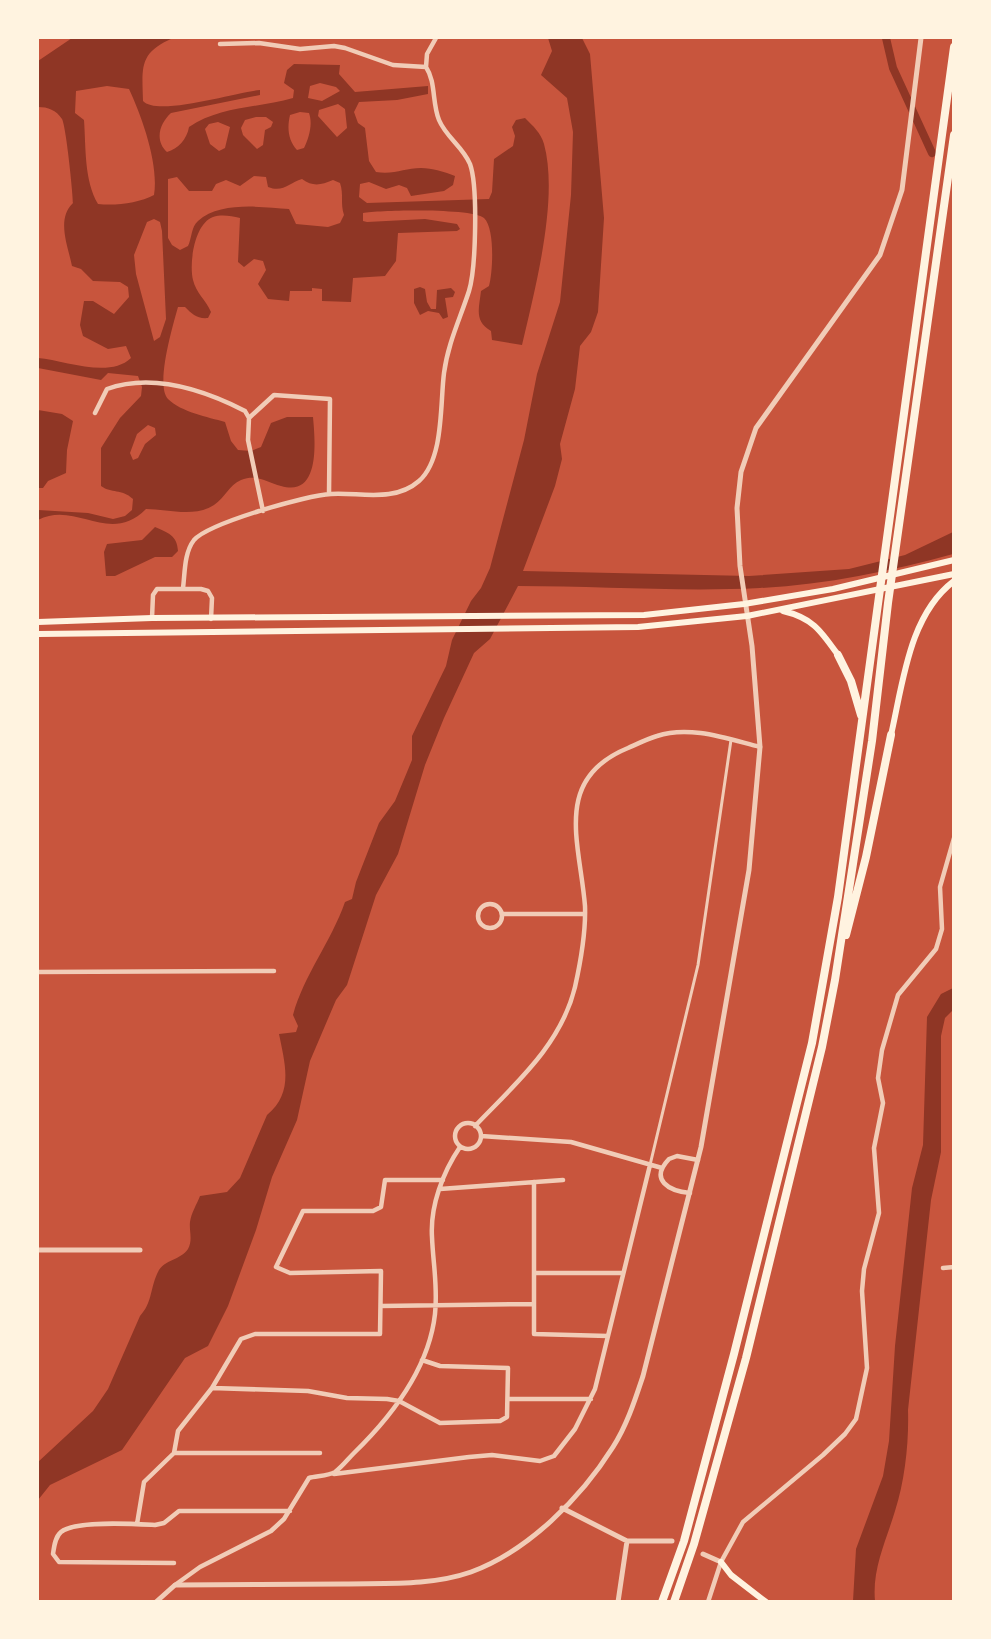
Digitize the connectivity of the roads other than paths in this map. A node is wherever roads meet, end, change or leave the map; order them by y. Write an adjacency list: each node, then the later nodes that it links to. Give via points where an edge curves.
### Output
1 (436, 38): 5 (street, via 427,54)
2 (921, 38): 15 (street, via 902,190 880,255 756,428 741,472 738,490)
3 (220, 44): 5 (street, via 334,46 393,65)
4 (954, 47): 23 (highway)
5 (426, 67): 9 (street, via 440,121 470,164 474,191 472,279 448,344 440,432 420,481 390,494)
6 (954, 135): 32 (highway, via 872,741)
7 (95, 413): 8 (street, via 107,389 130,383 188,388 235,406)
8 (249, 418): 9 (street, via 274,395 330,399); 10 (street, via 248,440)
9 (329, 494): 10 (street)
10 (263, 511): 14 (street, via 228,520 195,540 187,555)
11 (954, 560): 15 (main road, via 833,589)
12 (954, 574): 16 (main road)
13 (954, 581): 24 (main road, via 927,610 909,655)
14 (183, 588): 18 (street, via 157,589); 19 (street, via 208,591 212,598)
15 (744, 604): 17 (street); 19 (main road, via 644,615)
16 (780, 610): 17 (main road); 22 (main road, via 801,615 818,628)
17 (747, 616): 21 (main road, via 638,627 547,630); 26 (street)
18 (152, 618): 19 (main road); 20 (main road)
19 (211, 619)
20 (38, 622)
21 (38, 634)
22 (838, 655): 23 (highway)
23 (862, 718): 73 (highway, via 838,897 812,1043 734,1354 684,1540)
24 (891, 735): 32 (highway)
25 (731, 740): 26 (street); 29 (street, via 688,732 659,735 601,761 584,782 576,804 574,825); 37 (street, via 698,965)
26 (760, 747): 36 (street, via 749,870)
27 (954, 838): 68 (street, via 940,887 942,929 936,949 898,995 882,1050 878,1078 883,1103 874,1148 879,1213 864,1269 867,1368 856,1419 823,1455 743,1522)
28 (502, 914): 28 (street, via 490,904 480,910 479,917 482,924 492,928 501,921); 29 (street)
29 (585, 914): 33 (street, via 581,958 567,1011 536,1063)
30 (274, 971): 31 (street)
31 (38, 972)
32 (835, 980): 74 (highway, via 746,1359)
33 (476, 1125): 34 (street); 35 (street, via 468,1123 457,1129 454,1137)
34 (481, 1136): 35 (street, via 476,1147); 37 (street, via 571,1142)
35 (460, 1147): 39 (street)
36 (698, 1160): 38 (street, via 677,1156); 43 (street)
37 (650, 1165): 38 (street); 49 (street)
38 (662, 1168): 43 (street, via 661,1178 666,1186)
39 (443, 1180): 42 (street); 52 (street, via 386,1180 381,1207 373,1211 303,1211 276,1267 290,1273 381,1271)
40 (563, 1180): 41 (street)
41 (534, 1182): 42 (street); 48 (street)
42 (440, 1189): 50 (street, via 432,1236)
43 (690, 1193): 62 (street, via 631,1411 613,1447 588,1482)
44 (38, 1250): 45 (street)
45 (140, 1250)
46 (954, 1267): 47 (street)
47 (943, 1268)
48 (534, 1273): 49 (street); 51 (street)
49 (622, 1273): 53 (street)
50 (435, 1304): 51 (street); 52 (street); 54 (street)
51 (534, 1304): 53 (street, via 534,1334)
52 (381, 1305): 55 (street, via 380,1334 246,1336)
53 (608, 1335): 56 (street)
54 (422, 1360): 57 (street, via 440,1366 508,1368); 58 (street)
55 (212, 1388): 58 (street, via 308,1391); 59 (street, via 178,1431)
56 (591, 1399): 57 (street); 61 (street, via 554,1456 540,1461 492,1455)
57 (509, 1400): 58 (street, via 507,1418 500,1421 452,1424 440,1423)
58 (399, 1401): 61 (street)
59 (174, 1453): 60 (street); 64 (street, via 144,1482)
60 (321, 1453)
61 (333, 1474): 63 (street, via 309,1478)
62 (562, 1508): 65 (street); 70 (street, via 536,1534 504,1556 470,1572 442,1578 411,1583)
63 (290, 1511): 64 (street, via 178,1511 164,1523); 70 (street, via 271,1531 200,1568)
64 (137, 1524): 69 (street, via 76,1526 61,1532 53,1554 59,1562)
65 (627, 1541): 66 (street); 72 (street)
66 (672, 1541)
67 (703, 1554): 68 (street)
68 (721, 1562): 75 (street); 76 (main road, via 731,1575)
69 (174, 1563)
70 (175, 1586): 71 (street)
71 (156, 1602)
72 (618, 1602)
73 (662, 1602)
74 (674, 1602)
75 (708, 1602)
76 (766, 1602)

